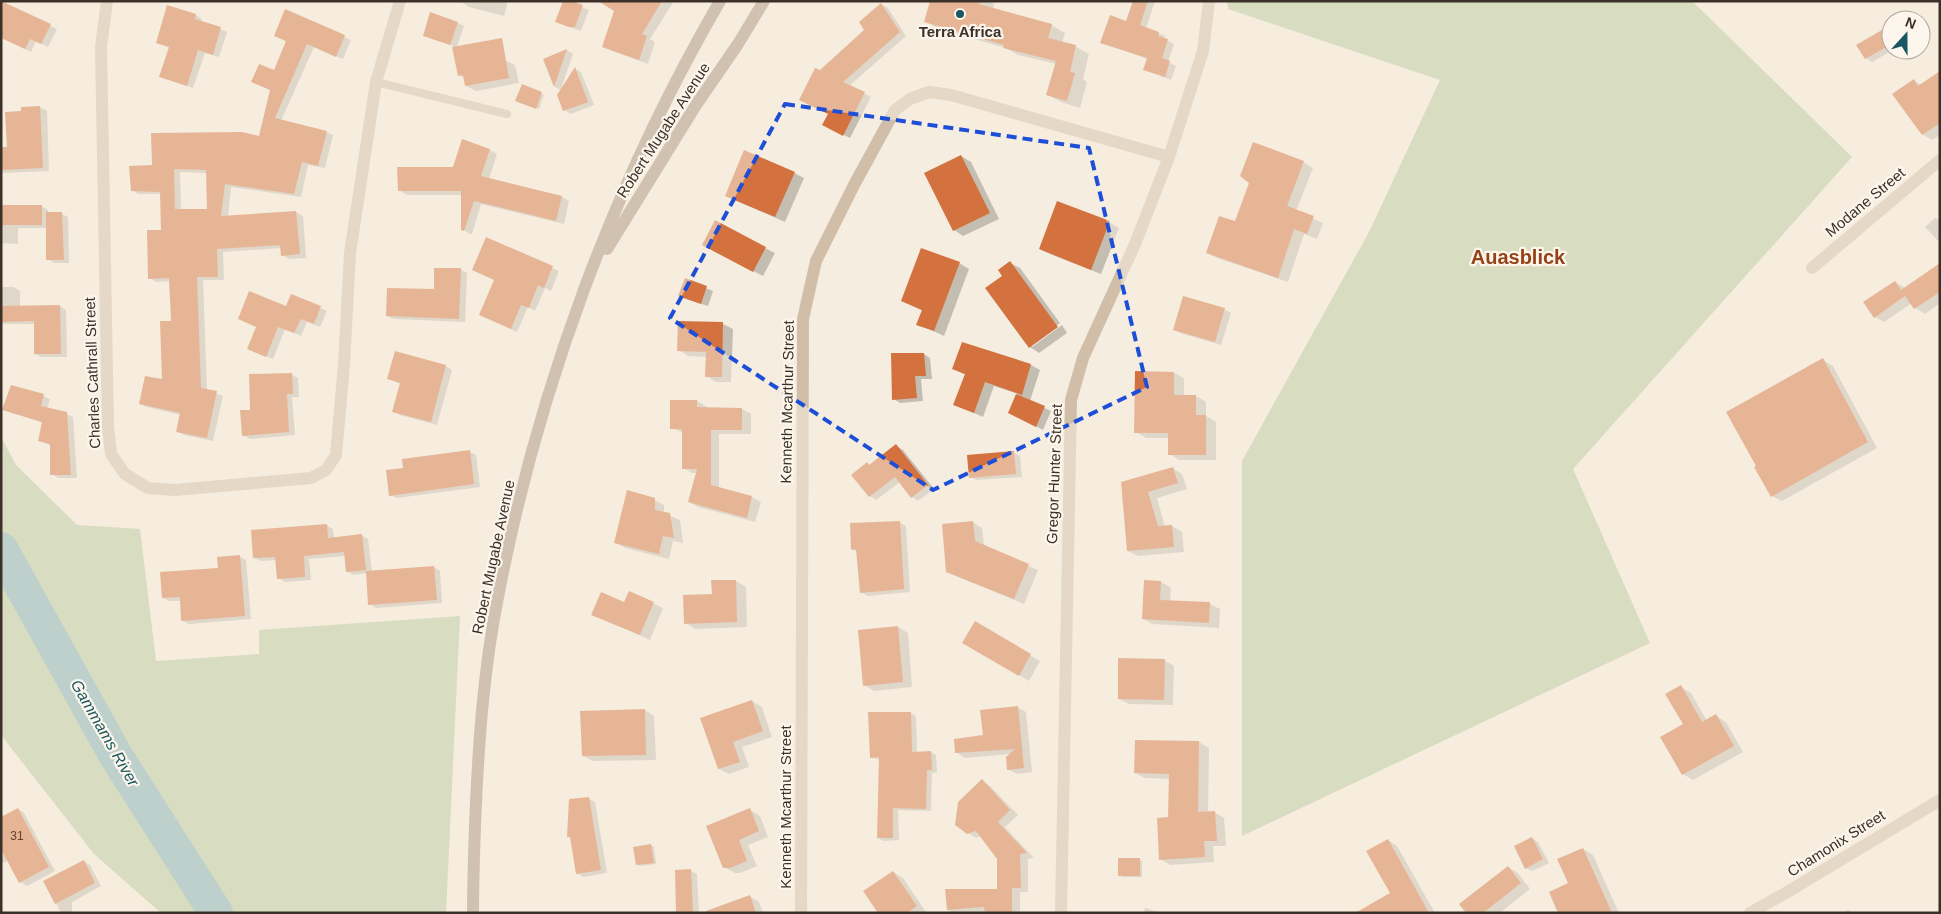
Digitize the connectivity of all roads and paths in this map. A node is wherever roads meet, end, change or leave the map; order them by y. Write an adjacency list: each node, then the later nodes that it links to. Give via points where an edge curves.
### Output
1 (107, 1): 6 (street, Charles Cathrall Street, via 101,47 108,426 111,454 125,474 148,488 175,490 311,478 326,470 336,456 350,253)
2 (400, 1): 6 (street, Charles Cathrall Street)
3 (720, 1): 11 (main road, Robert Mugabe Avenue, via 627,182)
4 (764, 1): 11 (main road, Robert Mugabe Avenue)
5 (1209, 1): 8 (street, Gregor Hunter Street, via 1203,51)
6 (376, 82): 7 (lane)
7 (507, 114)
8 (1169, 157): 14 (street, Kenneth Mcarthur Street, via 951,95 928,92 910,98 895,110 816,261 803,319); 15 (street, Gregor Hunter Street, via 1135,244 1083,358 1071,400)
9 (1940, 160): 10 (street, Modane Street)
10 (1812, 268)
11 (590, 277): 13 (main road, Robert Mugabe Avenue, via 540,422 497,599 478,751)
12 (1940, 800): 16 (street, Chamonix Street)
13 (473, 913)
14 (801, 913)
15 (1061, 913)
16 (1750, 913)

